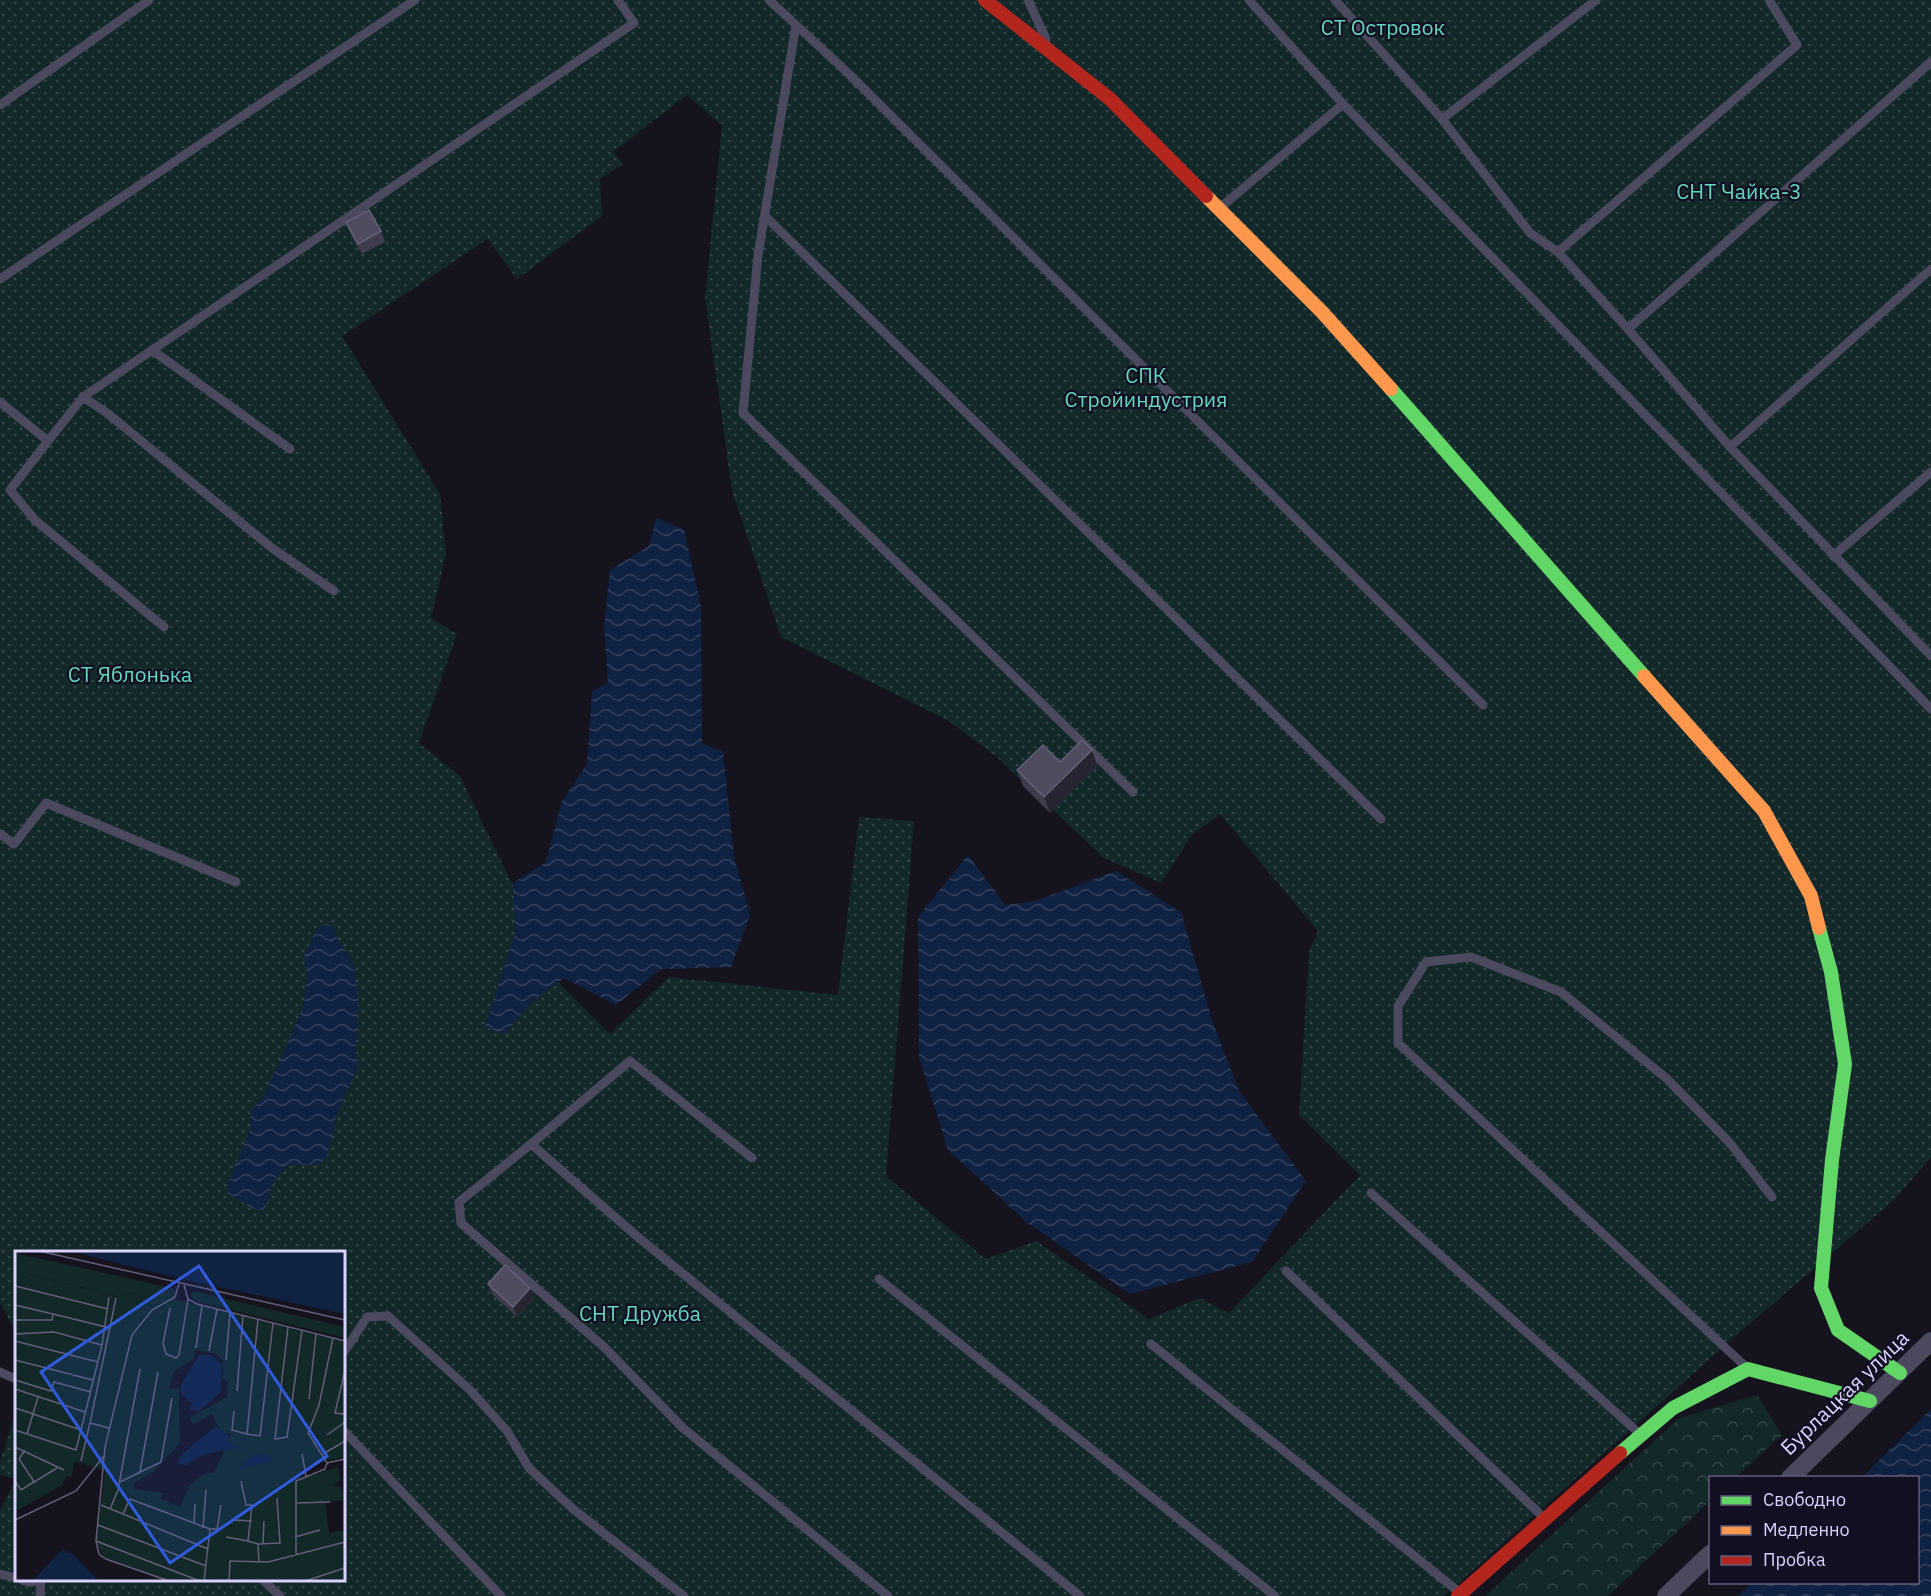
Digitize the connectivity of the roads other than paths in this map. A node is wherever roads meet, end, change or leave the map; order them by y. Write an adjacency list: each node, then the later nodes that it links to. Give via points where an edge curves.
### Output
1 (149, 0): 15 (lane)
2 (415, 0): 21 (lane)
3 (618, 0): 23 (lane, via 634,23)
4 (769, 0): 11 (lane)
5 (985, 0): 12 (street)
6 (1028, 0): 12 (lane)
7 (1249, 0): 14 (lane)
8 (1596, 0): 16 (lane)
9 (1769, 0): 19 (lane, via 1797,45)
10 (1340, 1): 16 (lane)
11 (796, 25): 18 (lane); 34 (lane)
12 (1054, 55): 17 (street, via 1110,99)
13 (1931, 62): 22 (lane)
14 (1343, 104): 17 (lane); 35 (lane)
15 (0, 105)
16 (1442, 120): 19 (lane, via 1530,234)
17 (1219, 209): 51 (street, via 1322,312 1764,811 1811,896 1831,972 1845,1064 1821,1288 1838,1330)
18 (765, 216): 36 (lane, via 743,413); 37 (lane)
19 (1558, 252): 22 (lane)
20 (1931, 269): 27 (lane)
21 (0, 279)
22 (1628, 329): 27 (lane)
23 (152, 350): 24 (lane); 28 (lane)
24 (83, 397): 26 (lane); 31 (lane, via 272,548)
25 (0, 402): 26 (lane)
26 (48, 441): 32 (lane, via 10,490 36,520)
27 (1731, 447): 30 (lane)
28 (290, 449)
29 (1931, 472): 30 (lane)
30 (1833, 556): 33 (lane)
31 (334, 591)
32 (164, 627)
33 (1931, 656)
34 (1483, 705)
35 (1931, 709)
36 (1133, 792)
37 (1381, 819)
38 (0, 834): 39 (lane, via 14,844 46,803)
39 (236, 882)
40 (531, 1144): 41 (lane, via 630,1061); 68 (lane, via 459,1202 461,1223 603,1346 683,1428); 69 (lane, via 639,1238)
41 (752, 1158)
42 (1371, 1193): 55 (lane)
43 (1772, 1197): 49 (lane, via 1729,1142 1666,1078 1561,992 1471,957 1426,962 1398,1006 1398,1044)
44 (1286, 1271): 57 (lane)
45 (879, 1279): 70 (lane)
46 (1931, 1341): 51 (street, Бурлацкая улица)
47 (1151, 1344): 63 (lane)
48 (345, 1350): 67 (lane, via 367,1317 388,1316 470,1390 507,1431 529,1468 573,1509)
49 (1748, 1369): 53 (street); 55 (street, via 1673,1408)
50 (0, 1372): 52 (lane)
51 (1900, 1373): 53 (street, Бурлацкая улица)
52 (15, 1379)
53 (1870, 1401): 56 (street, Бурлацкая улица)
54 (345, 1432): 66 (lane)
55 (1641, 1436): 57 (street)
56 (1792, 1476)
57 (1545, 1519): 63 (street)
58 (1709, 1555): 71 (street)
59 (0, 1574): 60 (lane)
60 (15, 1578)
61 (41, 1581): 64 (lane)
62 (264, 1581): 65 (lane)
63 (1460, 1595)
64 (40, 1596)
65 (280, 1596)
66 (501, 1596)
67 (684, 1596)
68 (888, 1596)
69 (1080, 1596)
70 (1275, 1596)
71 (1666, 1596)

